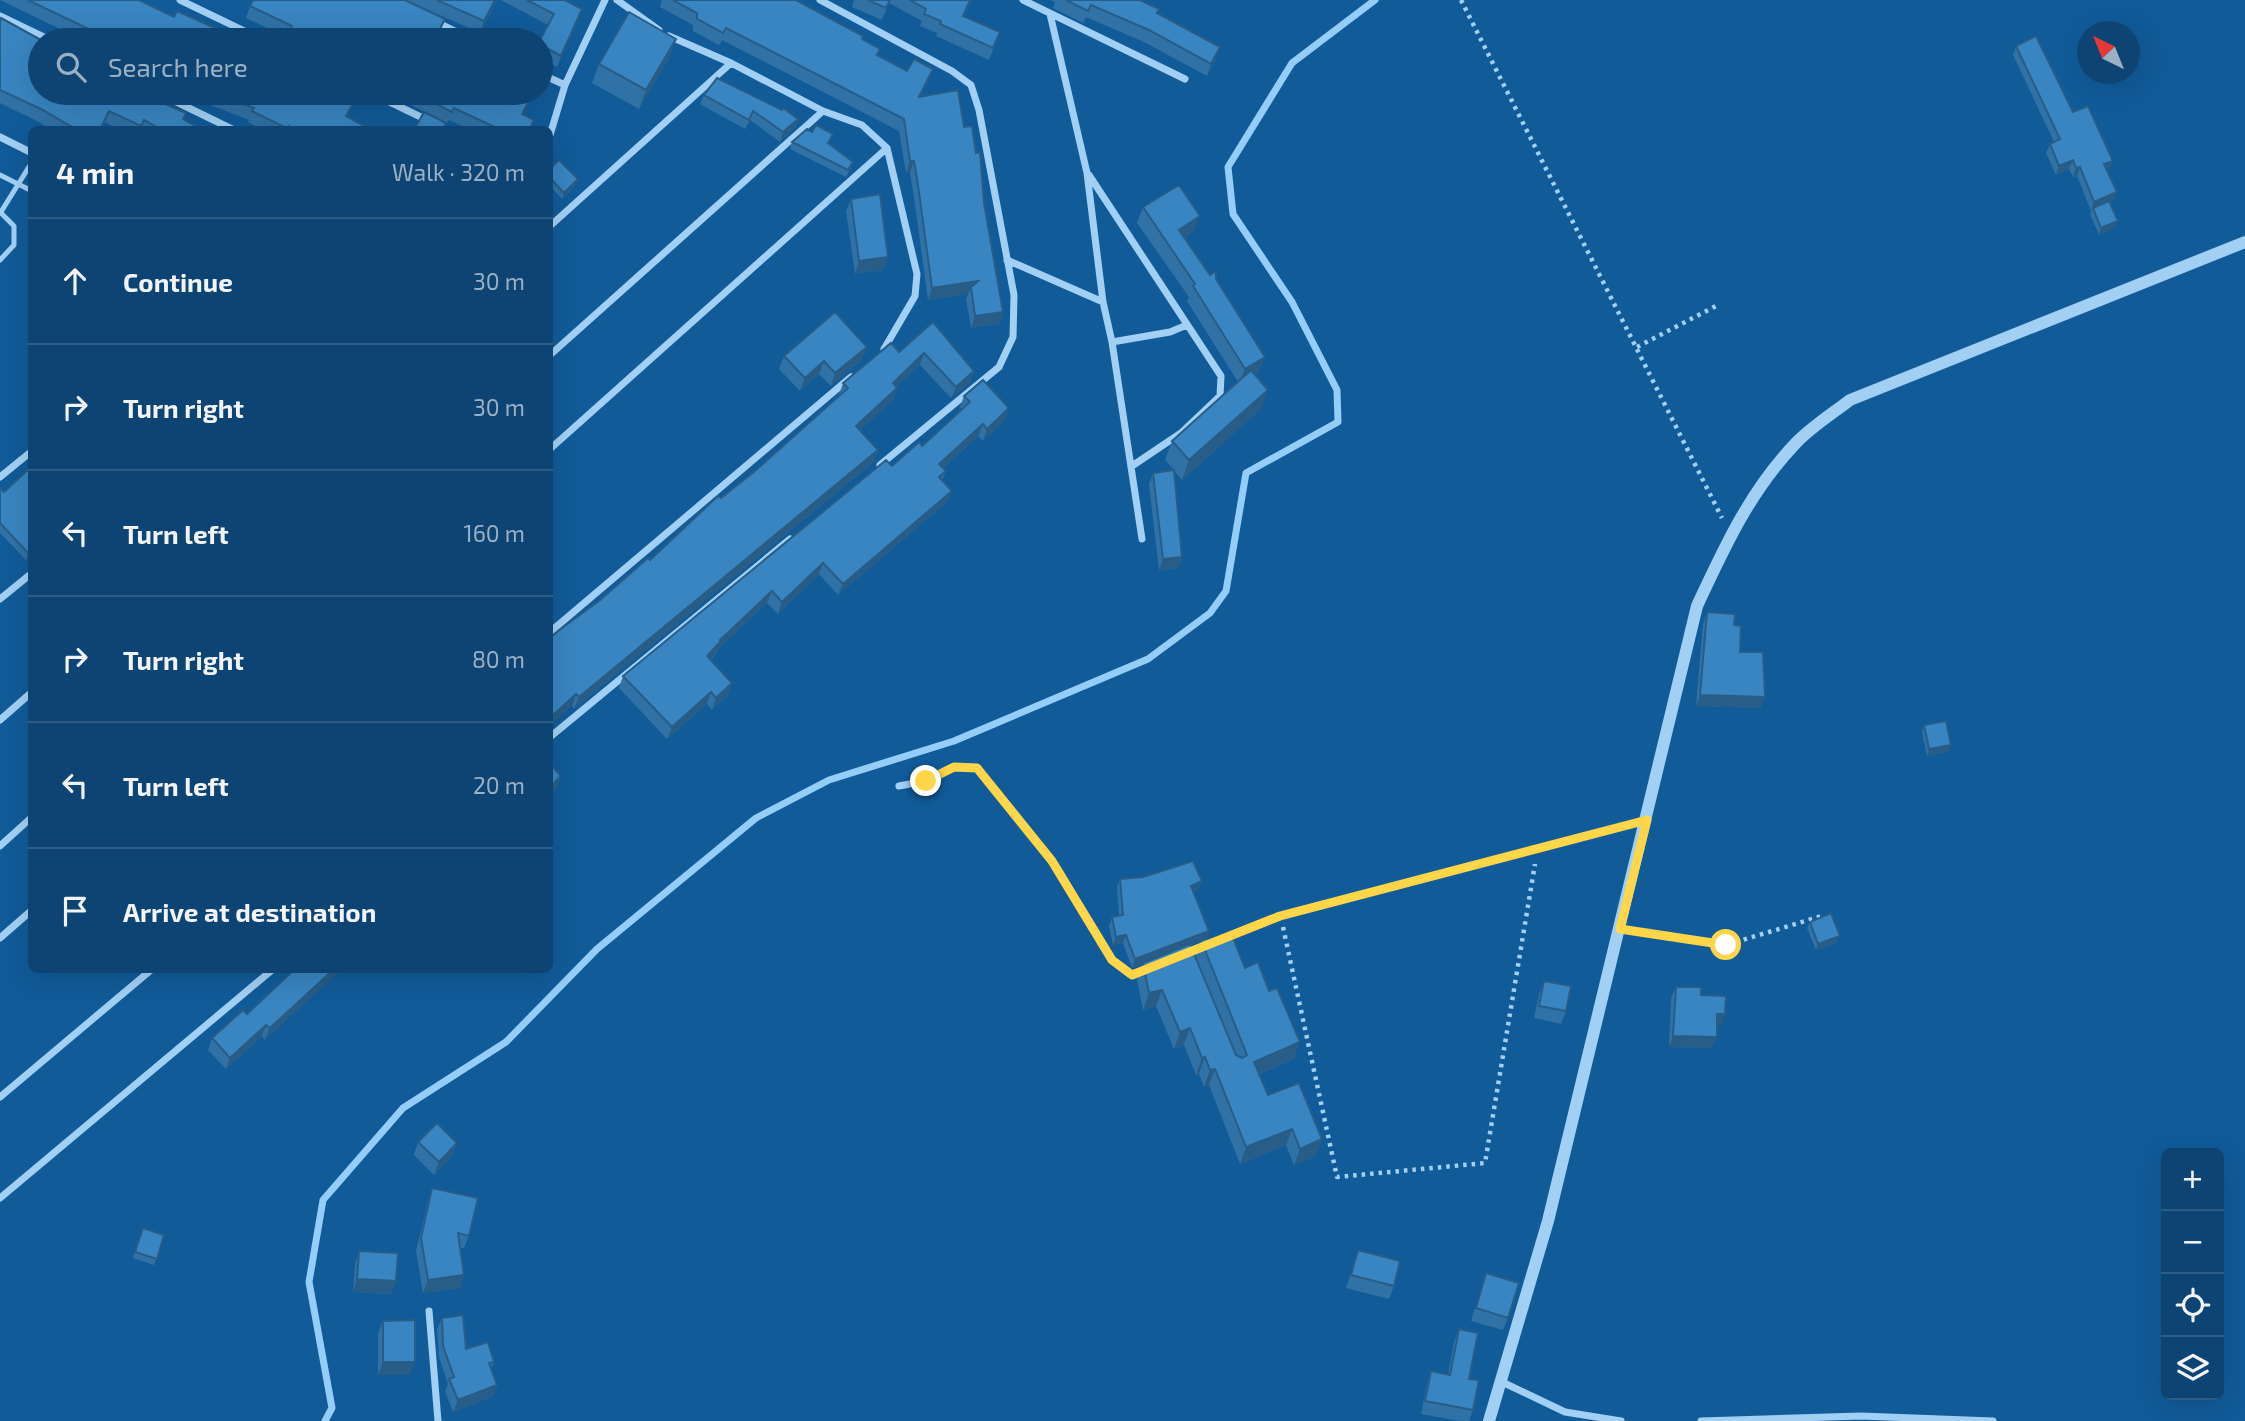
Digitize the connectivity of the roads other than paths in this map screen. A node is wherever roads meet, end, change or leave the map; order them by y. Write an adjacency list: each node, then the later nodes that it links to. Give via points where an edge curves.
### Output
1 (180, 0): 9 (street)
2 (605, 0): 15 (street)
3 (617, 0): 12 (street, via 665,35)
4 (820, 0): 34 (street, via 971,85)
5 (1023, 0): 6 (street)
6 (1050, 14): 13 (street); 26 (street)
7 (0, 16): 11 (street)
8 (426, 17): 10 (street)
9 (237, 28)
10 (448, 28)
11 (28, 29)
12 (732, 63): 18 (street); 31 (street)
13 (1185, 79)
14 (553, 80): 15 (street)
15 (565, 85): 21 (street)
16 (183, 105): 20 (street)
17 (396, 105): 19 (street)
18 (823, 111): 23 (street, via 862,125); 38 (street)
19 (436, 124)
20 (226, 126)
21 (553, 126)
22 (0, 137): 24 (street)
23 (887, 148): 39 (street, via 918,274 917,287 889,345); 41 (street)
24 (28, 151)
25 (28, 168): 28 (lane)
26 (1087, 173): 35 (street); 36 (street)
27 (0, 175): 28 (lane)
28 (18, 184): 29 (lane); 30 (lane)
29 (28, 189)
30 (0, 212): 33 (lane, via 13,226 14,245)
31 (553, 223)
32 (2245, 242): 55 (street, via 1850,400 1796,443 1759,487 1730,535 1698,606)
33 (0, 260)
34 (1007, 260): 35 (street); 44 (street, via 1014,295 1013,337 999,367)
35 (1103, 302): 37 (street)
36 (1187, 325): 37 (street); 43 (street, via 1221,376 1220,396 1181,433)
37 (1112, 342): 43 (street)
38 (553, 352)
39 (878, 354)
40 (857, 372): 50 (street)
41 (553, 446)
42 (28, 454): 45 (street)
43 (1132, 466): 47 (street)
44 (870, 473)
45 (0, 477)
46 (796, 534): 53 (street)
47 (1142, 539)
48 (28, 576): 49 (street)
49 (0, 599)
50 (553, 629)
51 (28, 696): 52 (street)
52 (0, 720)
53 (553, 735)
54 (899, 786): 61 (street, via 926,781 954,767 977,768 1052,861 1112,960 1132,975)
55 (1647, 820): 60 (street, via 1280,916); 67 (street, via 1548,1221)
56 (28, 821): 57 (street)
57 (0, 846)
58 (28, 914): 59 (street)
59 (0, 938)
60 (1211, 943)
61 (1154, 965)
62 (147, 973): 64 (street)
63 (268, 973): 65 (street)
64 (0, 1097)
65 (0, 1198)
66 (429, 1311): 68 (street)
67 (1499, 1381): 69 (street); 70 (street, via 1565,1412)
68 (438, 1421)
69 (1489, 1421)
70 (1620, 1421)
71 (1701, 1421): 72 (street, via 1861,1416)
72 (1993, 1421)

